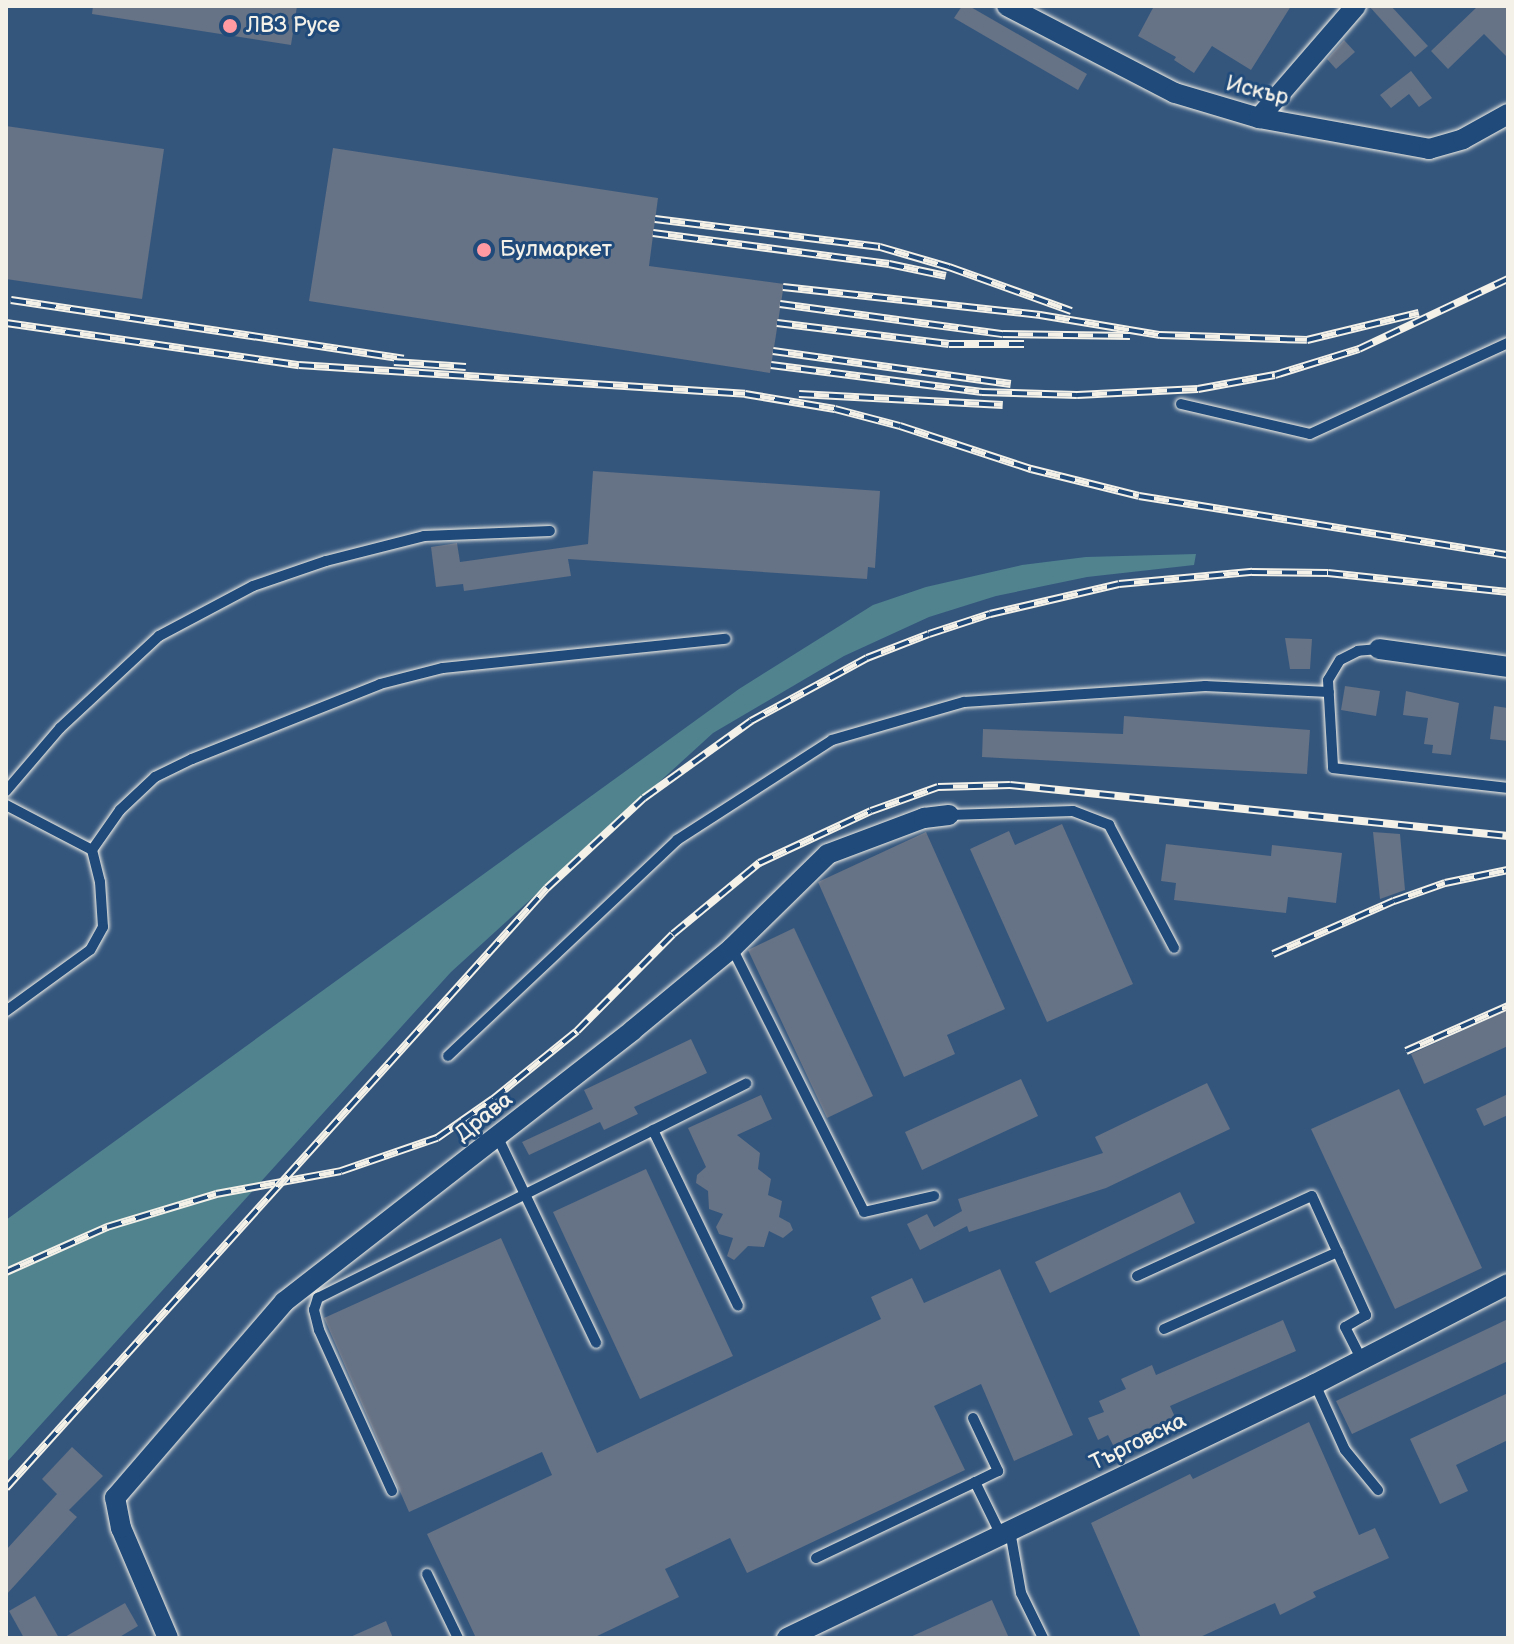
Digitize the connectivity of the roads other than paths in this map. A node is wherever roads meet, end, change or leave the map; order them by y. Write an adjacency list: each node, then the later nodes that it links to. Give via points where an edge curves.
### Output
1 (1356, 6): 4 (street)
2 (1014, 8): 4 (street, Искър, via 1175,93)
3 (1508, 114): 4 (street, Искър, via 1463,139 1429,149)
4 (1259, 118)
5 (1508, 343): 6 (lane, via 1310,434)
6 (1181, 404)
7 (550, 531): 13 (lane, via 424,536 253,586 159,636 60,728)
8 (726, 639): 16 (lane, via 443,668 380,684 155,777 120,810)
9 (1379, 649): 10 (street); 11 (lane, via 1340,660 1328,680)
10 (1508, 667)
11 (1329, 692): 12 (lane, via 1333,768); 20 (lane, via 1205,686 964,702 832,740 677,840)
12 (1508, 788)
13 (6, 791)
14 (6, 805): 16 (lane)
15 (949, 815): 17 (street, Драва, via 924,818 828,854); 18 (lane, via 1073,811 1109,825)
16 (92, 850): 19 (lane, via 103,927 90,950)
17 (732, 948): 23 (street, Драва); 25 (lane, via 864,1212)
18 (1174, 948)
19 (6, 1011)
20 (448, 1056)
21 (746, 1084): 22 (lane)
22 (653, 1130): 24 (lane); 29 (lane)
23 (498, 1138): 24 (lane); 41 (street, Драва, via 284,1302 115,1498 121,1528)
24 (524, 1193): 31 (lane); 37 (lane, via 318,1298 314,1310 319,1330)
25 (934, 1196)
26 (1338, 1252): 27 (lane, via 1312,1196); 30 (lane); 32 (lane, via 1366,1315 1345,1327)
27 (1137, 1276)
28 (1508, 1284): 32 (street, Търговска)
29 (738, 1306)
30 (1164, 1329)
31 (596, 1343)
32 (1362, 1360): 33 (street, Търговска)
33 (1315, 1384): 36 (lane, via 1345,1450); 38 (street, Търговска)
34 (973, 1418): 35 (lane, via 998,1471)
35 (975, 1482): 38 (lane); 39 (lane)
36 (1378, 1490)
37 (392, 1491)
38 (1005, 1533): 43 (street, Търговска); 44 (lane, via 1021,1593)
39 (816, 1558)
40 (427, 1574): 42 (lane)
41 (168, 1638)
42 (458, 1638)
43 (787, 1638)
44 (1043, 1638)

